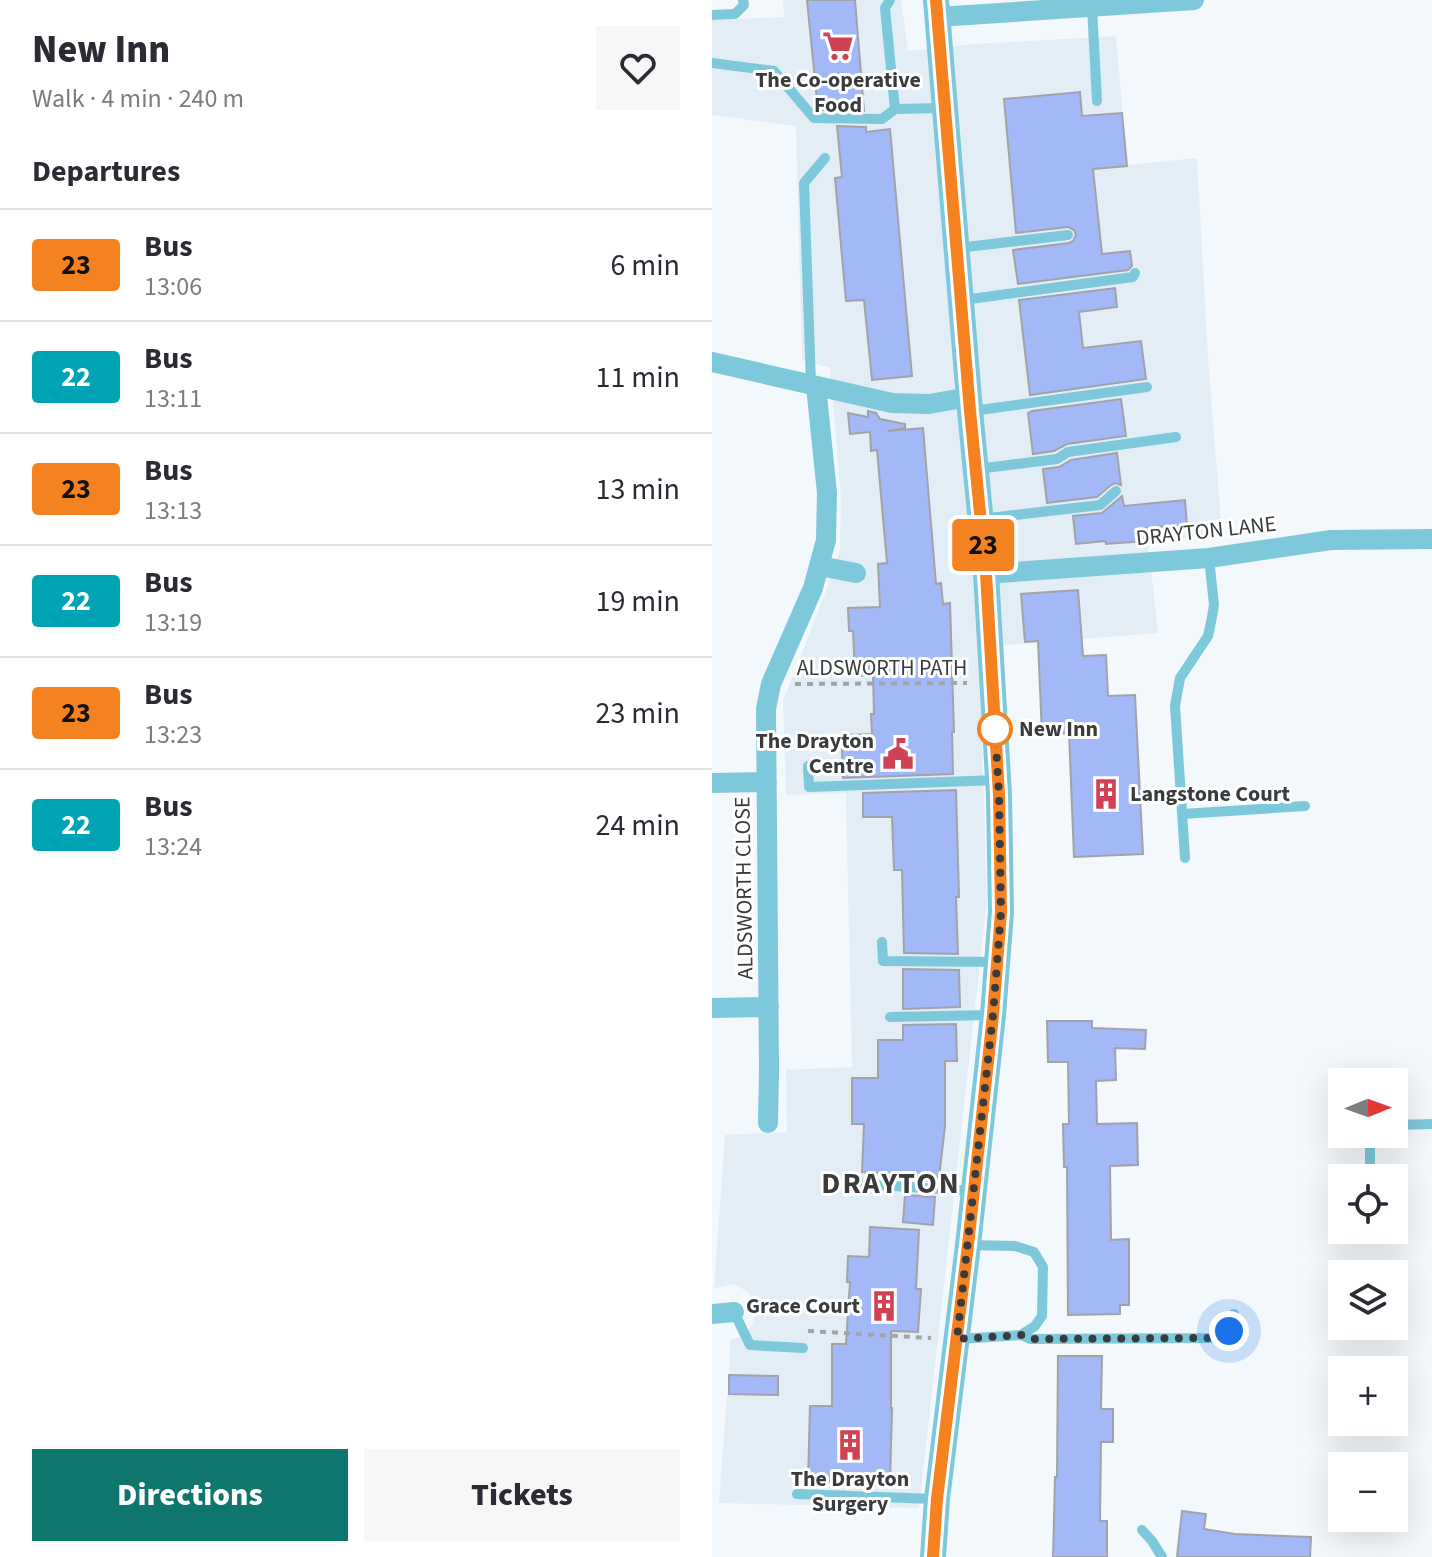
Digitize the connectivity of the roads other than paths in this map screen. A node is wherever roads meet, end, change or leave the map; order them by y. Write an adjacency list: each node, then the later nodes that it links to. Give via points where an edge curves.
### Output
1 (743, 0): 6 (lane, via 735,14)
2 (890, 0): 10 (lane, via 885,8)
3 (1194, 0): 4 (street)
4 (1092, 7): 5 (street); 8 (lane)
5 (937, 8): 9 (street)
6 (712, 15)
7 (712, 63): 10 (lane, via 774,71 814,118 882,119)
8 (1097, 101)
9 (945, 108): 10 (lane); 13 (street)
10 (895, 109)
11 (825, 158): 17 (lane, via 804,183)
12 (1068, 235): 13 (lane)
13 (956, 248): 15 (street)
14 (1135, 273): 15 (lane)
15 (961, 301): 19 (street)
16 (712, 362): 17 (street)
17 (813, 385): 19 (street, via 892,403); 26 (street, ALDSWORTH CLOSE, via 827,493)
18 (1147, 387): 19 (lane)
19 (969, 404): 21 (street)
20 (1176, 437): 21 (lane)
21 (975, 469): 23 (street)
22 (1116, 491): 23 (lane, via 1100,505)
23 (981, 519): 28 (street)
24 (1432, 539): 25 (street, DRAYTON LANE, via 1331,540)
25 (1209, 558): 28 (street, DRAYTON LANE); 34 (lane, via 1214,605 1208,636 1180,678 1175,706)
26 (820, 566): 27 (street); 31 (street, ALDSWORTH CLOSE, via 771,684)
27 (856, 573)
28 (986, 574): 30 (street)
29 (808, 766): 30 (lane, via 809,787)
30 (998, 780): 37 (street)
31 (767, 782): 32 (street); 38 (street, ALDSWORTH CLOSE)
32 (712, 783)
33 (1305, 806): 34 (lane)
34 (1182, 814): 35 (lane)
35 (1185, 858)
36 (882, 942): 37 (lane, via 883,961)
37 (997, 962): 40 (street)
38 (769, 1007): 39 (street); 42 (street, ALDSWORTH CLOSE)
39 (712, 1008)
40 (993, 1015): 41 (lane); 46 (street)
41 (890, 1017)
42 (768, 1123)
43 (1432, 1124): 44 (lane)
44 (1408, 1125)
45 (860, 1184): 46 (lane)
46 (974, 1191): 47 (street)
47 (968, 1245): 51 (lane, via 1015,1246 1034,1252 1043,1267 1042,1316); 52 (street)
48 (734, 1312): 49 (street); 53 (lane, via 750,1345)
49 (712, 1314)
50 (1234, 1314): 51 (lane, via 1229,1331 1215,1338)
51 (1021, 1335): 52 (lane)
52 (957, 1339): 55 (street)
53 (803, 1348)
54 (797, 1494): 55 (lane)
55 (937, 1499): 57 (street)
56 (1142, 1530): 58 (lane)
57 (933, 1557)
58 (1162, 1557)

